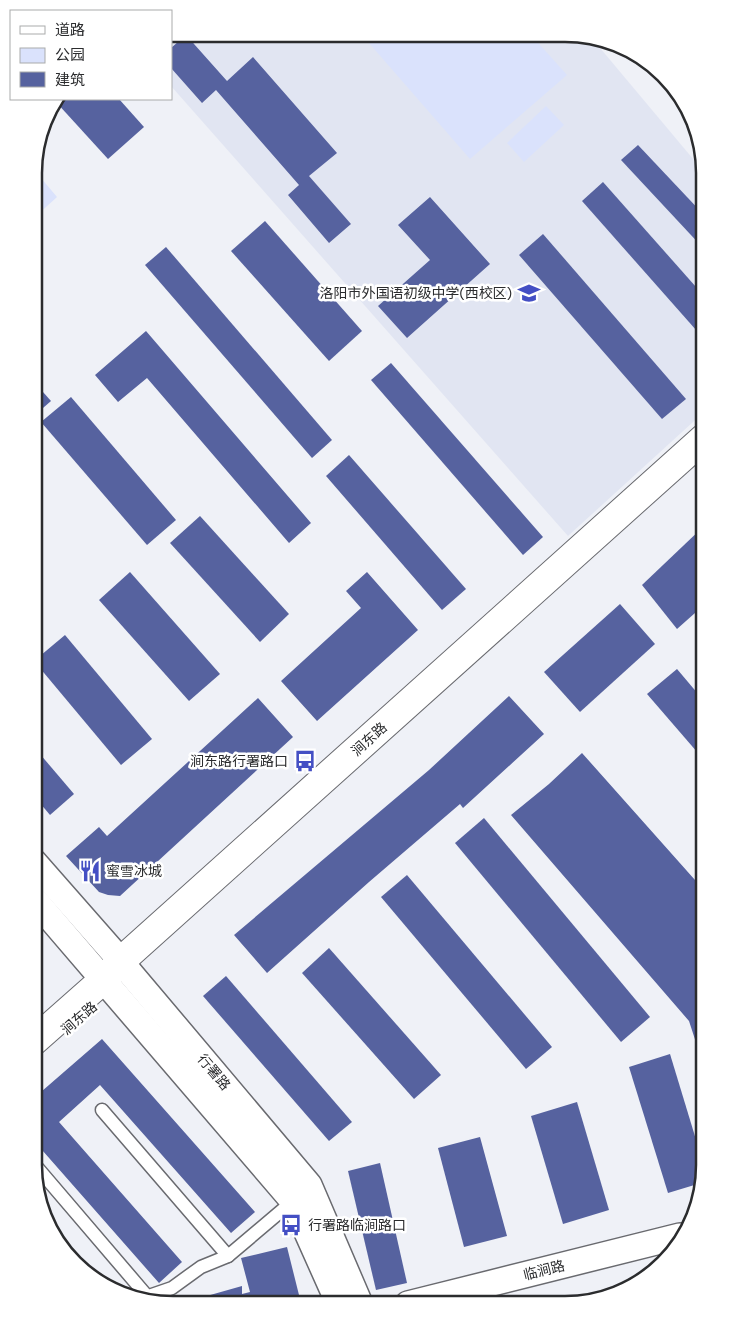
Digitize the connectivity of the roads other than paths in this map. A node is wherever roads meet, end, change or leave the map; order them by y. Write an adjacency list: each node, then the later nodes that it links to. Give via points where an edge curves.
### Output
1 (696, 446): 5 (street, 涧东路)
2 (696, 463): 5 (street, 涧东路)
3 (43, 874): 5 (street, 行署路)
4 (43, 907): 5 (street, 行署路)
5 (117, 976): 6 (street, 涧东路); 7 (street, 涧东路); 10 (street, 行署路); 16 (street, 行署路, via 309,1185)
6 (43, 1034)
7 (43, 1049)
8 (102, 1110): 12 (lane)
9 (43, 1176): 13 (lane)
10 (293, 1201): 12 (lane); 15 (street, 行署路)
11 (673, 1238): 17 (street, 临涧路)
12 (228, 1256): 14 (lane, via 201,1267 172,1288)
13 (140, 1291)
14 (155, 1294)
15 (335, 1296)
16 (357, 1296)
17 (440, 1296)

